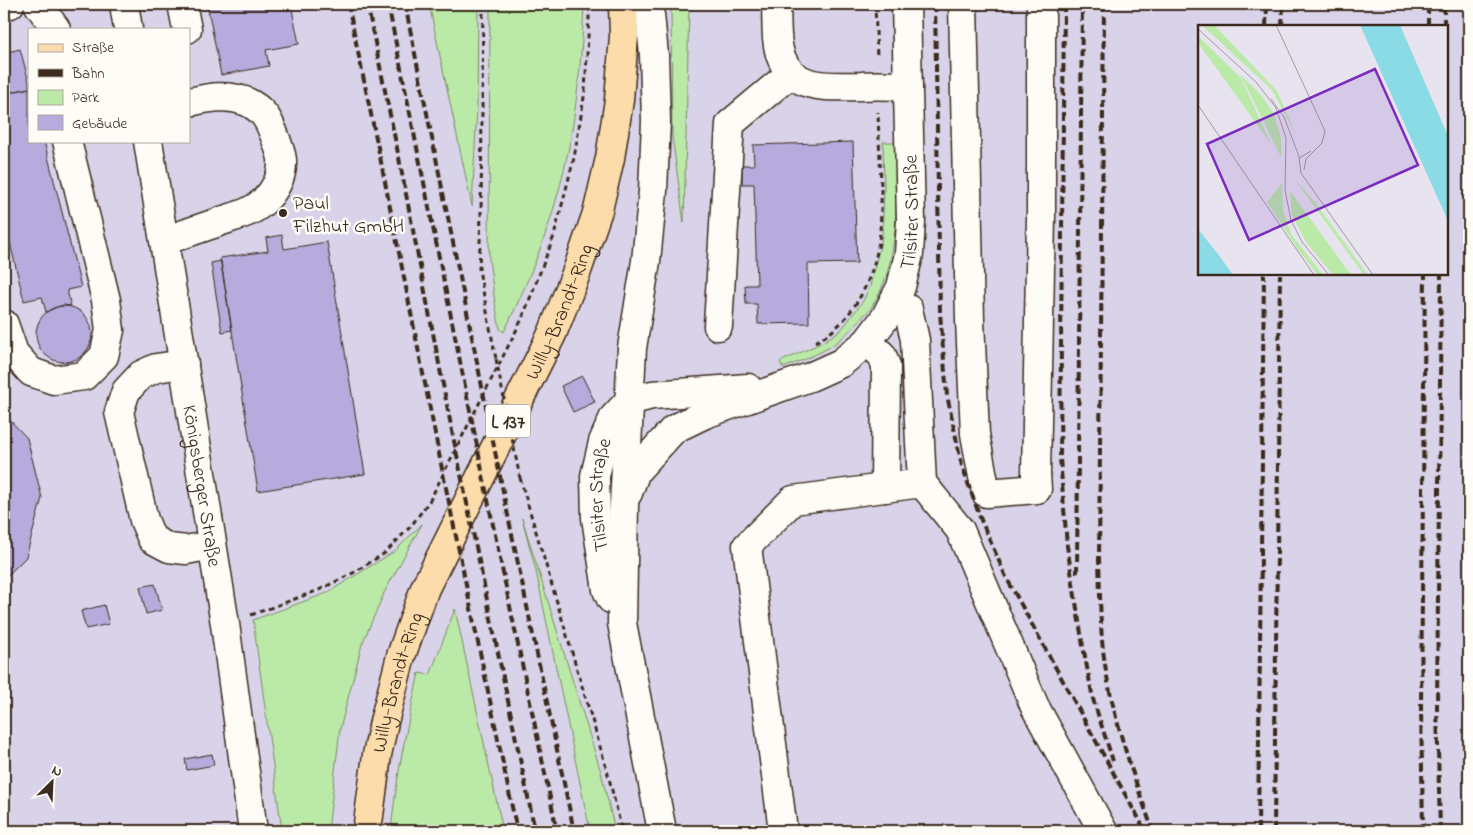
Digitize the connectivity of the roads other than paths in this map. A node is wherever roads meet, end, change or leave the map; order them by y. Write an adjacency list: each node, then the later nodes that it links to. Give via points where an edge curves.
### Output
1 (10, 4): 12 (street)
2 (32, 4): 13 (street)
3 (38, 4): 14 (street)
4 (124, 4): 15 (street)
5 (182, 4): 16 (street)
6 (623, 4): 37 (main road, Willy-Brandt-Ring / L 137, via 624,36 618,100 610,158 598,210 552,334 425,588 400,656 384,722)
7 (649, 4): 30 (street, Tilsiter Straße, via 656,121 653,192 632,348)
8 (776, 4): 17 (street, via 778,47)
9 (906, 4): 18 (street, Tilsiter Straße)
10 (963, 4): 11 (street, via 975,434 986,493 1036,490)
11 (1041, 4)
12 (4, 6)
13 (38, 28)
14 (55, 28)
15 (128, 28)
16 (187, 28)
17 (791, 73): 18 (street, via 820,86); 26 (street, via 730,124)
18 (908, 86): 24 (street, Tilsiter Straße, via 909,254)
19 (190, 102): 23 (street, via 231,97 261,111 270,122 282,155 282,170 271,193 251,211)
20 (66, 142): 25 (street, via 106,300 110,330 104,356 84,376 54,380 31,372 14,353)
21 (137, 142): 22 (street)
22 (150, 152): 23 (street, Königsberger Straße)
23 (165, 241): 28 (street, Königsberger Straße)
24 (894, 301): 27 (street, Tilsiter Straße, via 886,318); 31 (street, via 908,309 914,340)
25 (4, 324)
26 (718, 326)
27 (867, 342): 29 (street, Tilsiter Straße, via 841,364); 32 (street, via 882,355 886,366)
28 (184, 364): 34 (street, Königsberger Straße); 34 (street, via 156,368 141,375 126,391 119,412 144,520 152,539 169,548 186,550)
29 (810, 377): 30 (street, Tilsiter Straße, via 745,389 652,395); 33 (street, Tilsiter Straße, via 705,414 674,429 636,471)
30 (629, 401): 33 (street, Tilsiter Straße); 35 (street, Tilsiter Straße, via 614,417 603,442 596,476 596,518 607,590)
31 (922, 483): 32 (street); 40 (street, via 960,530 1035,707)
32 (885, 488): 39 (street, via 793,500 747,546)
33 (624, 506): 35 (street, Tilsiter Straße)
34 (212, 545): 36 (street, Königsberger Straße)
35 (622, 623): 38 (street, Tilsiter Straße)
36 (254, 831)
37 (367, 831)
38 (662, 831)
39 (783, 831)
40 (1104, 831)

